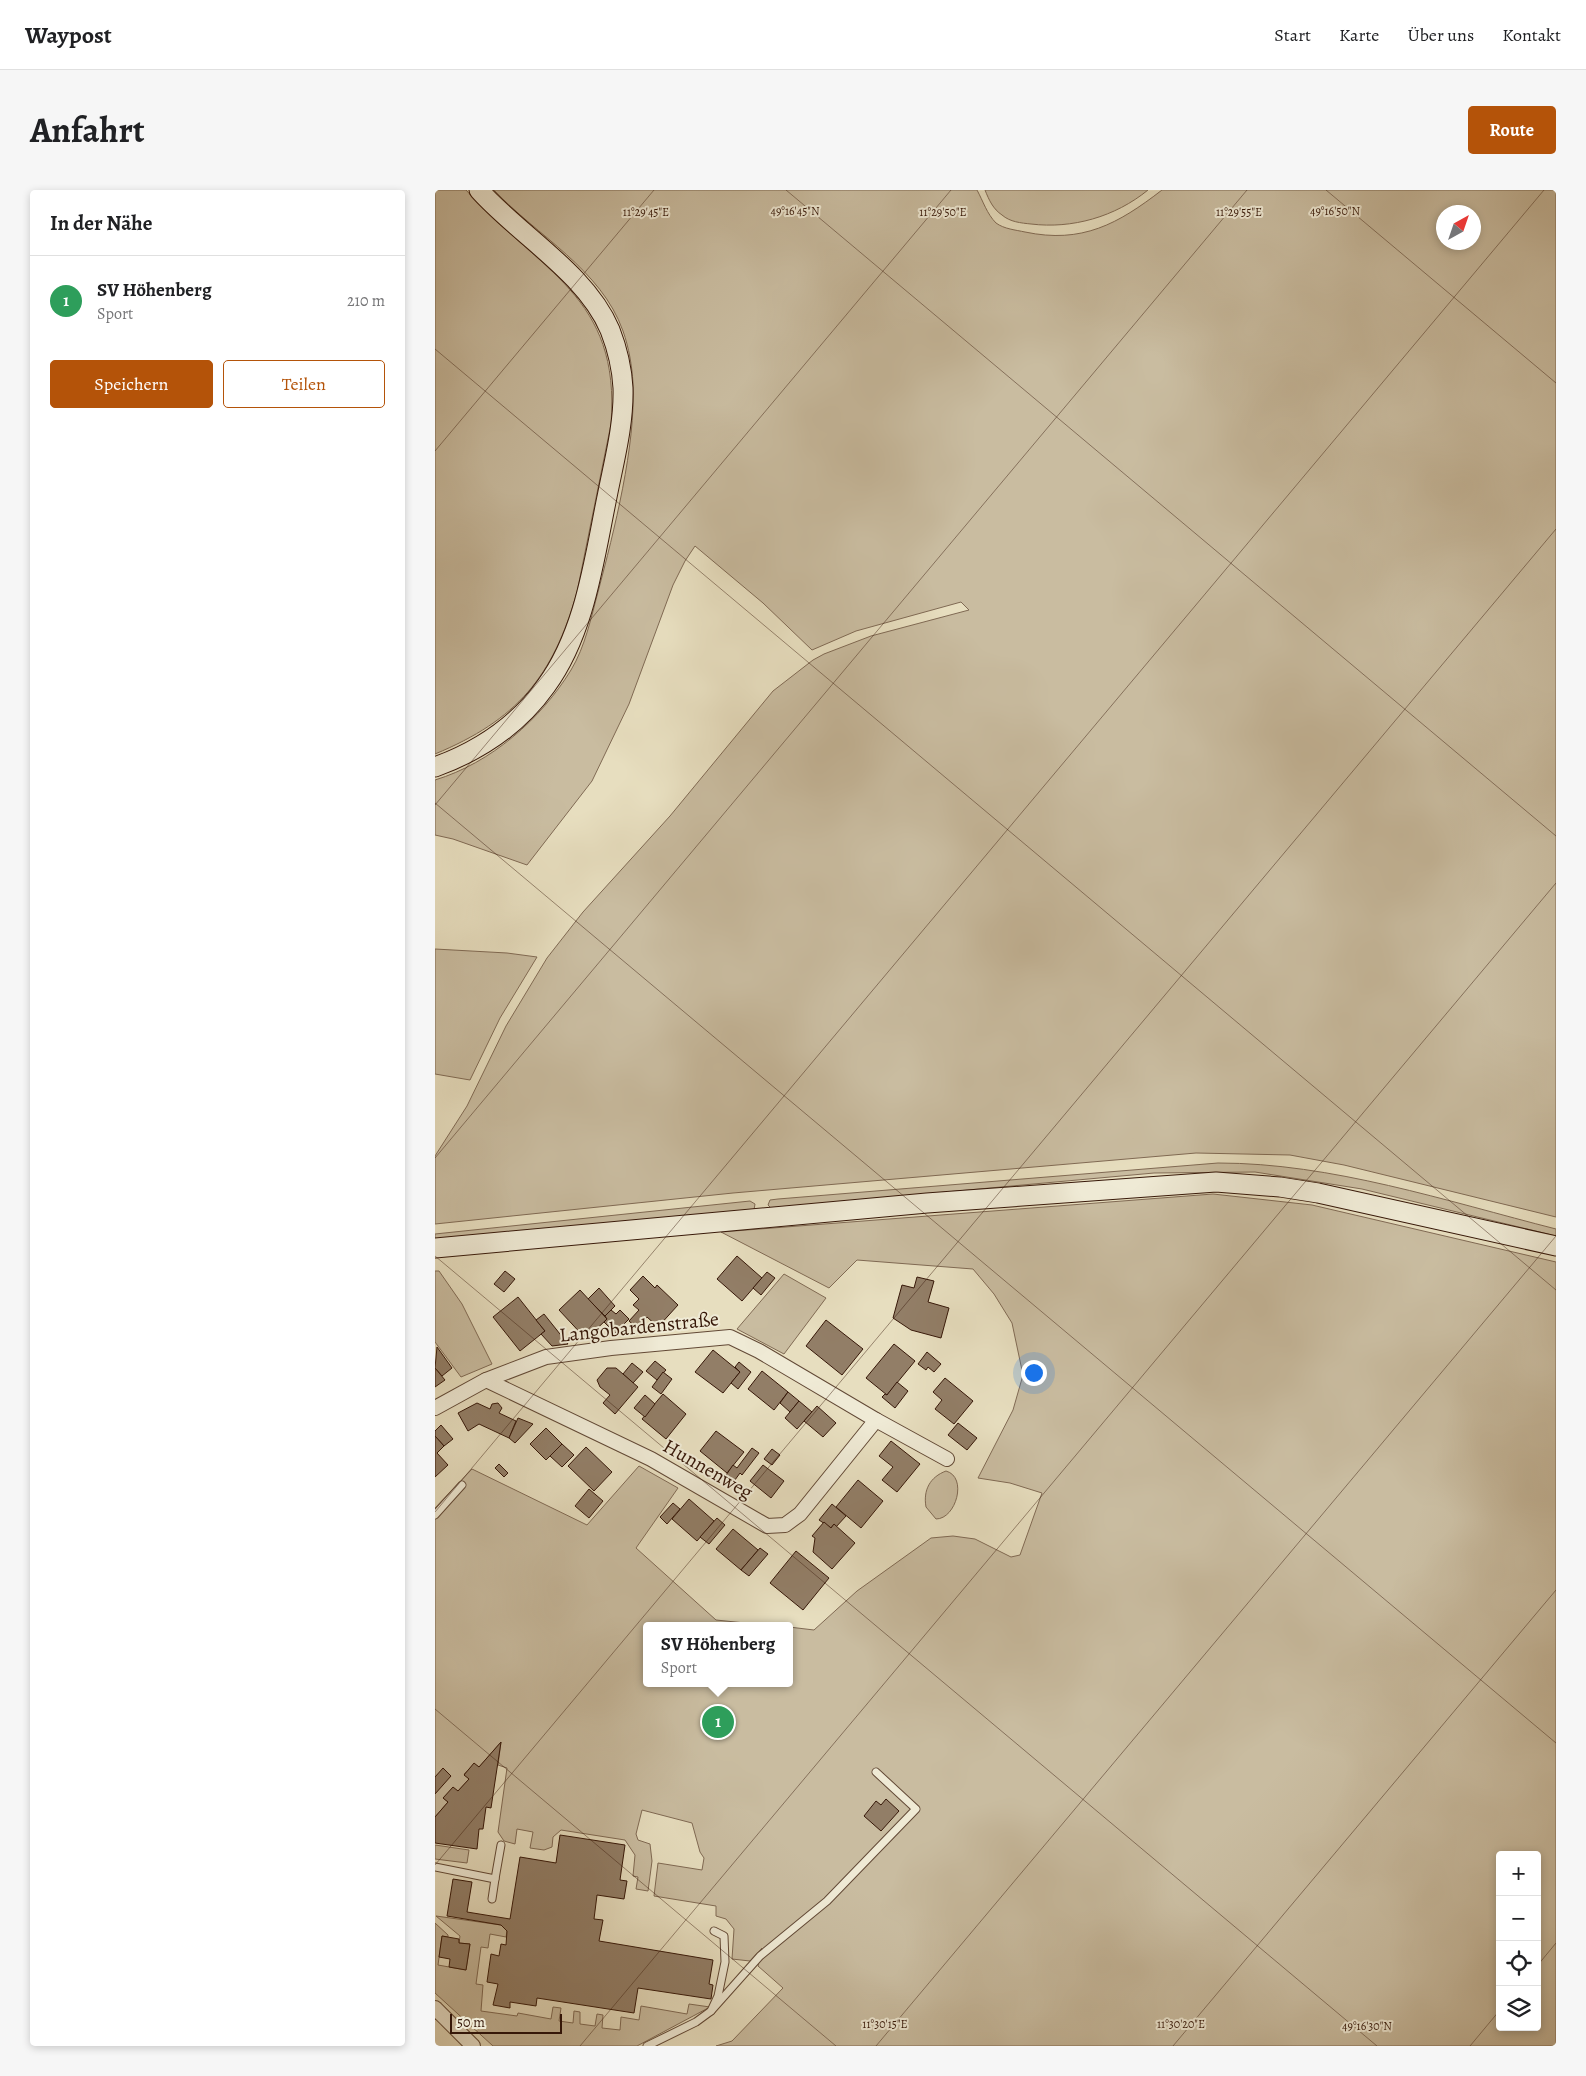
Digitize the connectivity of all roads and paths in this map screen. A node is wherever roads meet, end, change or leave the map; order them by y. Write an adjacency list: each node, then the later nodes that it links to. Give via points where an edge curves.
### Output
1 (479, 190): 2 (main road, via 570,276 599,310 616,347 621,369 622,415 583,604 560,666 546,687 510,725 467,754)
2 (435, 767)
3 (1556, 1246): 4 (main road, via 1318,1194 1280,1187 1216,1182 927,1203)
4 (435, 1248)
5 (486, 1380): 6 (street, Langobardenstraße); 7 (street, Langobardenstraße, via 545,1357 729,1337 759,1351); 7 (street, Hunnenweg, via 651,1459 767,1526 785,1525 799,1514)
6 (435, 1408)
7 (875, 1420): 8 (street, Langobardenstraße)
8 (947, 1459)
9 (462, 1486): 10 (lane)
10 (435, 1516)
11 (877, 1772): 18 (lane, via 916,1809 827,1901 761,1956)
12 (501, 1845): 14 (lane)
13 (435, 1867): 14 (lane)
14 (495, 1879): 15 (lane)
15 (492, 1899)
16 (714, 1931): 18 (lane, via 723,1936 726,1945 721,1987)
17 (435, 2008): 19 (street)
18 (711, 2011): 20 (lane)
19 (473, 2046)
20 (647, 2046)

